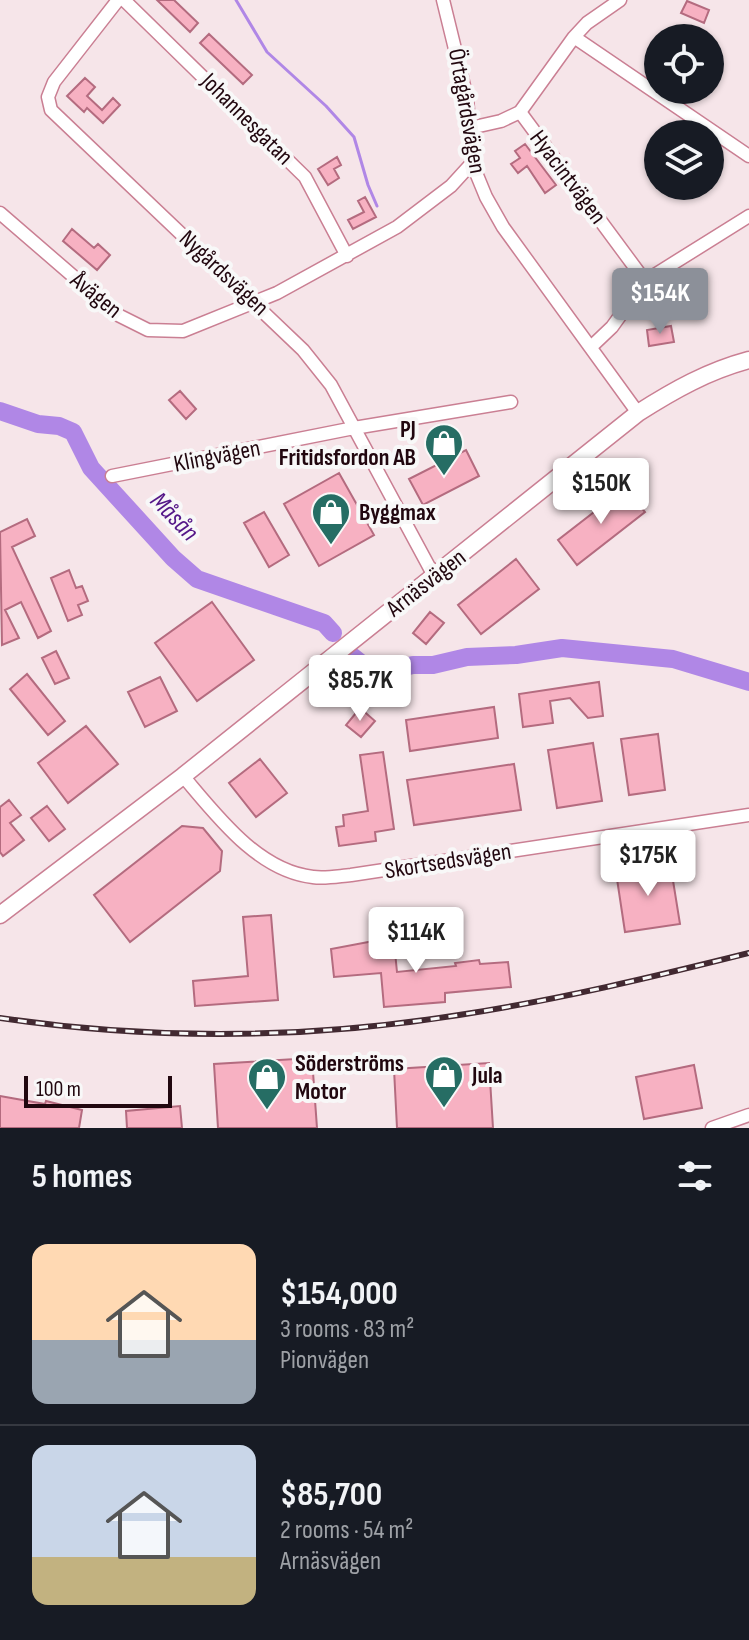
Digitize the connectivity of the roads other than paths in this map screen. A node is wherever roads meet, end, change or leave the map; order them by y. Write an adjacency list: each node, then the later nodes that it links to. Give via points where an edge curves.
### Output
1 (118, 0): 14 (street, Nygårdsvägen, via 49,90 51,110)
2 (124, 0): 12 (street, Johannesgatan, via 305,177)
3 (443, 0): 7 (street, Örtagårdsvägen)
4 (620, 0): 5 (street)
5 (574, 37): 6 (street); 8 (street)
6 (520, 112): 7 (street); 13 (street, Hyacintvägen)
7 (470, 128): 9 (street, Örtagårdsvägen)
8 (749, 156)
9 (472, 163): 12 (street, via 424,209); 15 (street, Örtagårdsvägen, via 503,227)
10 (0, 213): 14 (street, Åvägen, via 118,315 141,327 183,331)
11 (749, 216): 13 (street)
12 (347, 256): 14 (street)
13 (645, 281): 15 (street)
14 (254, 302): 19 (street, Nygårdsvägen, via 313,361)
15 (592, 346): 18 (street, Örtagårdsvägen)
16 (749, 360): 18 (street, Arnäsvägen, via 685,383)
17 (511, 402): 19 (street, Klingvägen)
18 (638, 413): 21 (street, Arnäsvägen)
19 (354, 428): 20 (street, Klingvägen); 21 (street, Nygårdsvägen)
20 (112, 476)
21 (434, 576): 22 (street, Arnäsvägen)
22 (183, 776): 23 (street, Skortsedsvägen, via 255,851 314,878); 24 (street, Arnäsvägen)
23 (749, 815)
24 (0, 915)
25 (749, 1115): 26 (street)
26 (712, 1128)

